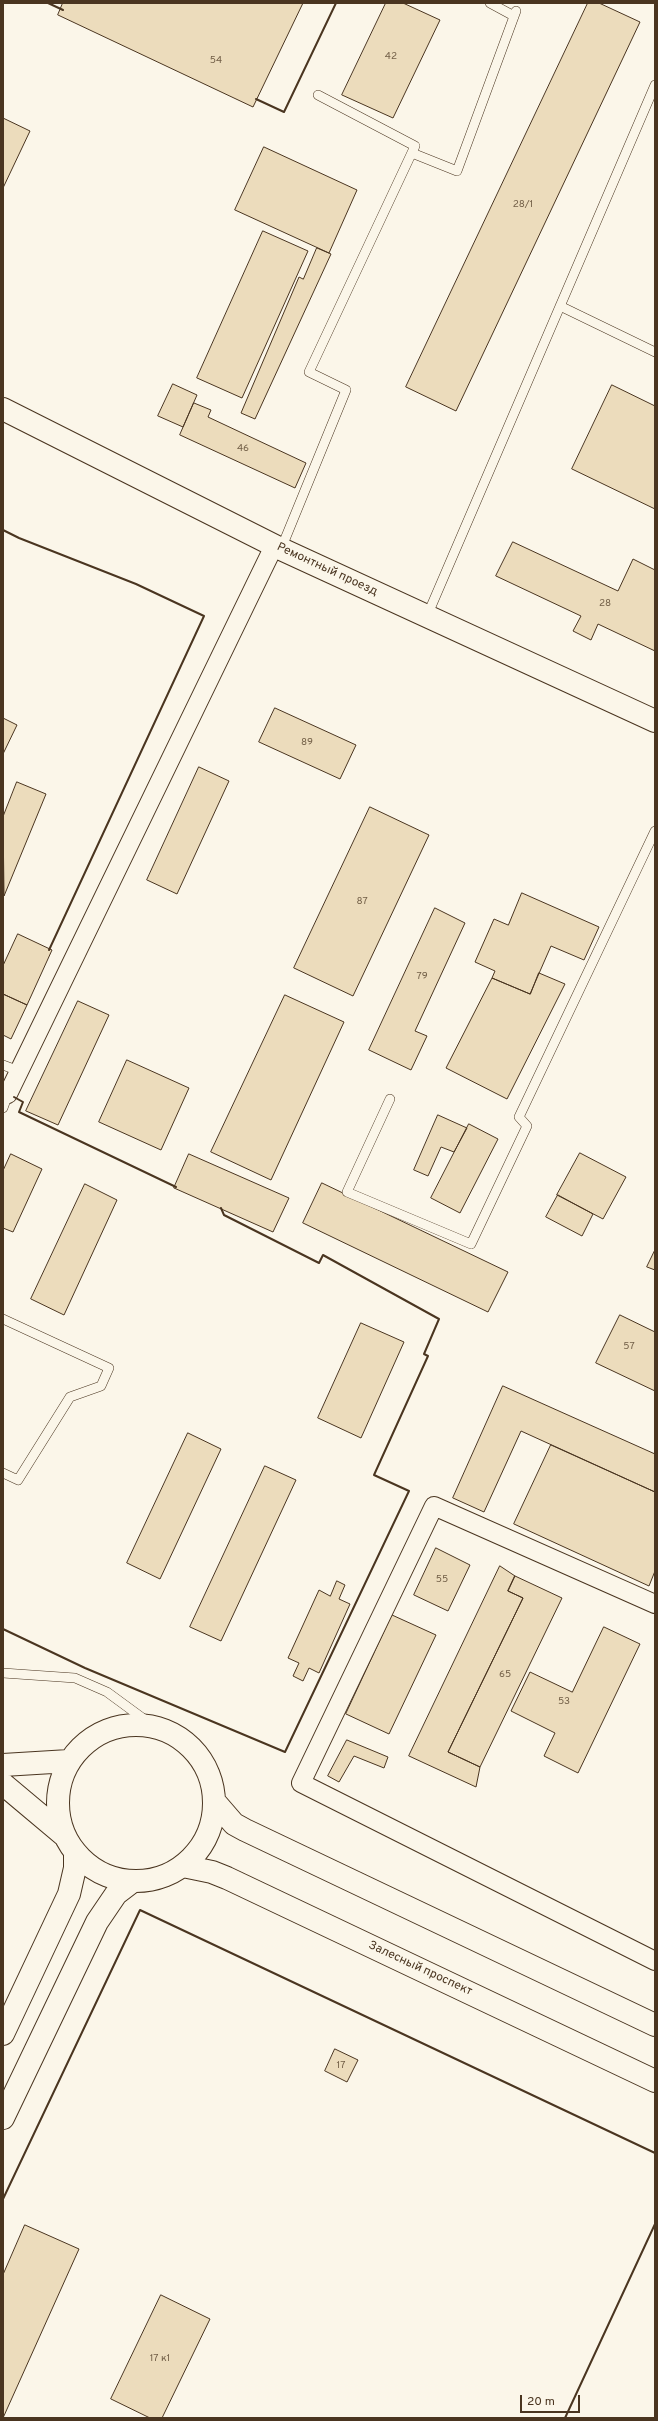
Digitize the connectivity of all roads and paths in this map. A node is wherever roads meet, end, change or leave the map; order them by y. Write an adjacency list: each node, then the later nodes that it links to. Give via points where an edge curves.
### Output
1 (490, 3): 4 (lane, via 515,14 457,171)
2 (655, 85): 5 (lane)
3 (318, 95): 4 (lane, via 415,146)
4 (412, 153): 8 (lane, via 309,372 346,390)
5 (560, 306): 6 (lane); 9 (lane)
6 (655, 352)
7 (3, 409): 8 (street, Ремонтный проезд)
8 (277, 548): 9 (street, Ремонтный проезд); 12 (street)
9 (427, 616): 10 (street, Ремонтный проезд)
10 (655, 721)
11 (655, 831): 13 (lane, via 519,1117 527,1126 471,1244 347,1192)
12 (11, 1068): 14 (street)
13 (390, 1099)
14 (6, 1101)
15 (3, 1319): 16 (lane, via 109,1368 100,1386 70,1397 18,1480)
16 (3, 1473)
17 (655, 1604): 27 (street, via 434,1506 301,1784)
18 (3, 1673): 19 (lane, via 75,1678 107,1692)
19 (152, 1726): 20 (street, via 128,1724 105,1730 85,1743); 23 (street, via 177,1735 197,1753 210,1776)
20 (69, 1761): 21 (street); 24 (street, via 60,1783 57,1801 59,1819)
21 (3, 1765)
22 (3, 1784): 24 (street)
23 (214, 1802): 25 (street, via 211,1826 200,1848); 28 (street, via 222,1813 239,1827)
24 (70, 1844): 26 (street, via 98,1870 111,1877); 29 (street, via 75,1868 69,1894)
25 (183, 1866): 26 (street, via 151,1880); 30 (street, Залесный проспект, via 227,1878)
26 (133, 1881): 31 (street, via 116,1894 97,1922)
27 (655, 1961)
28 (655, 2024)
29 (3, 2034)
30 (655, 2080)
31 (3, 2118)

